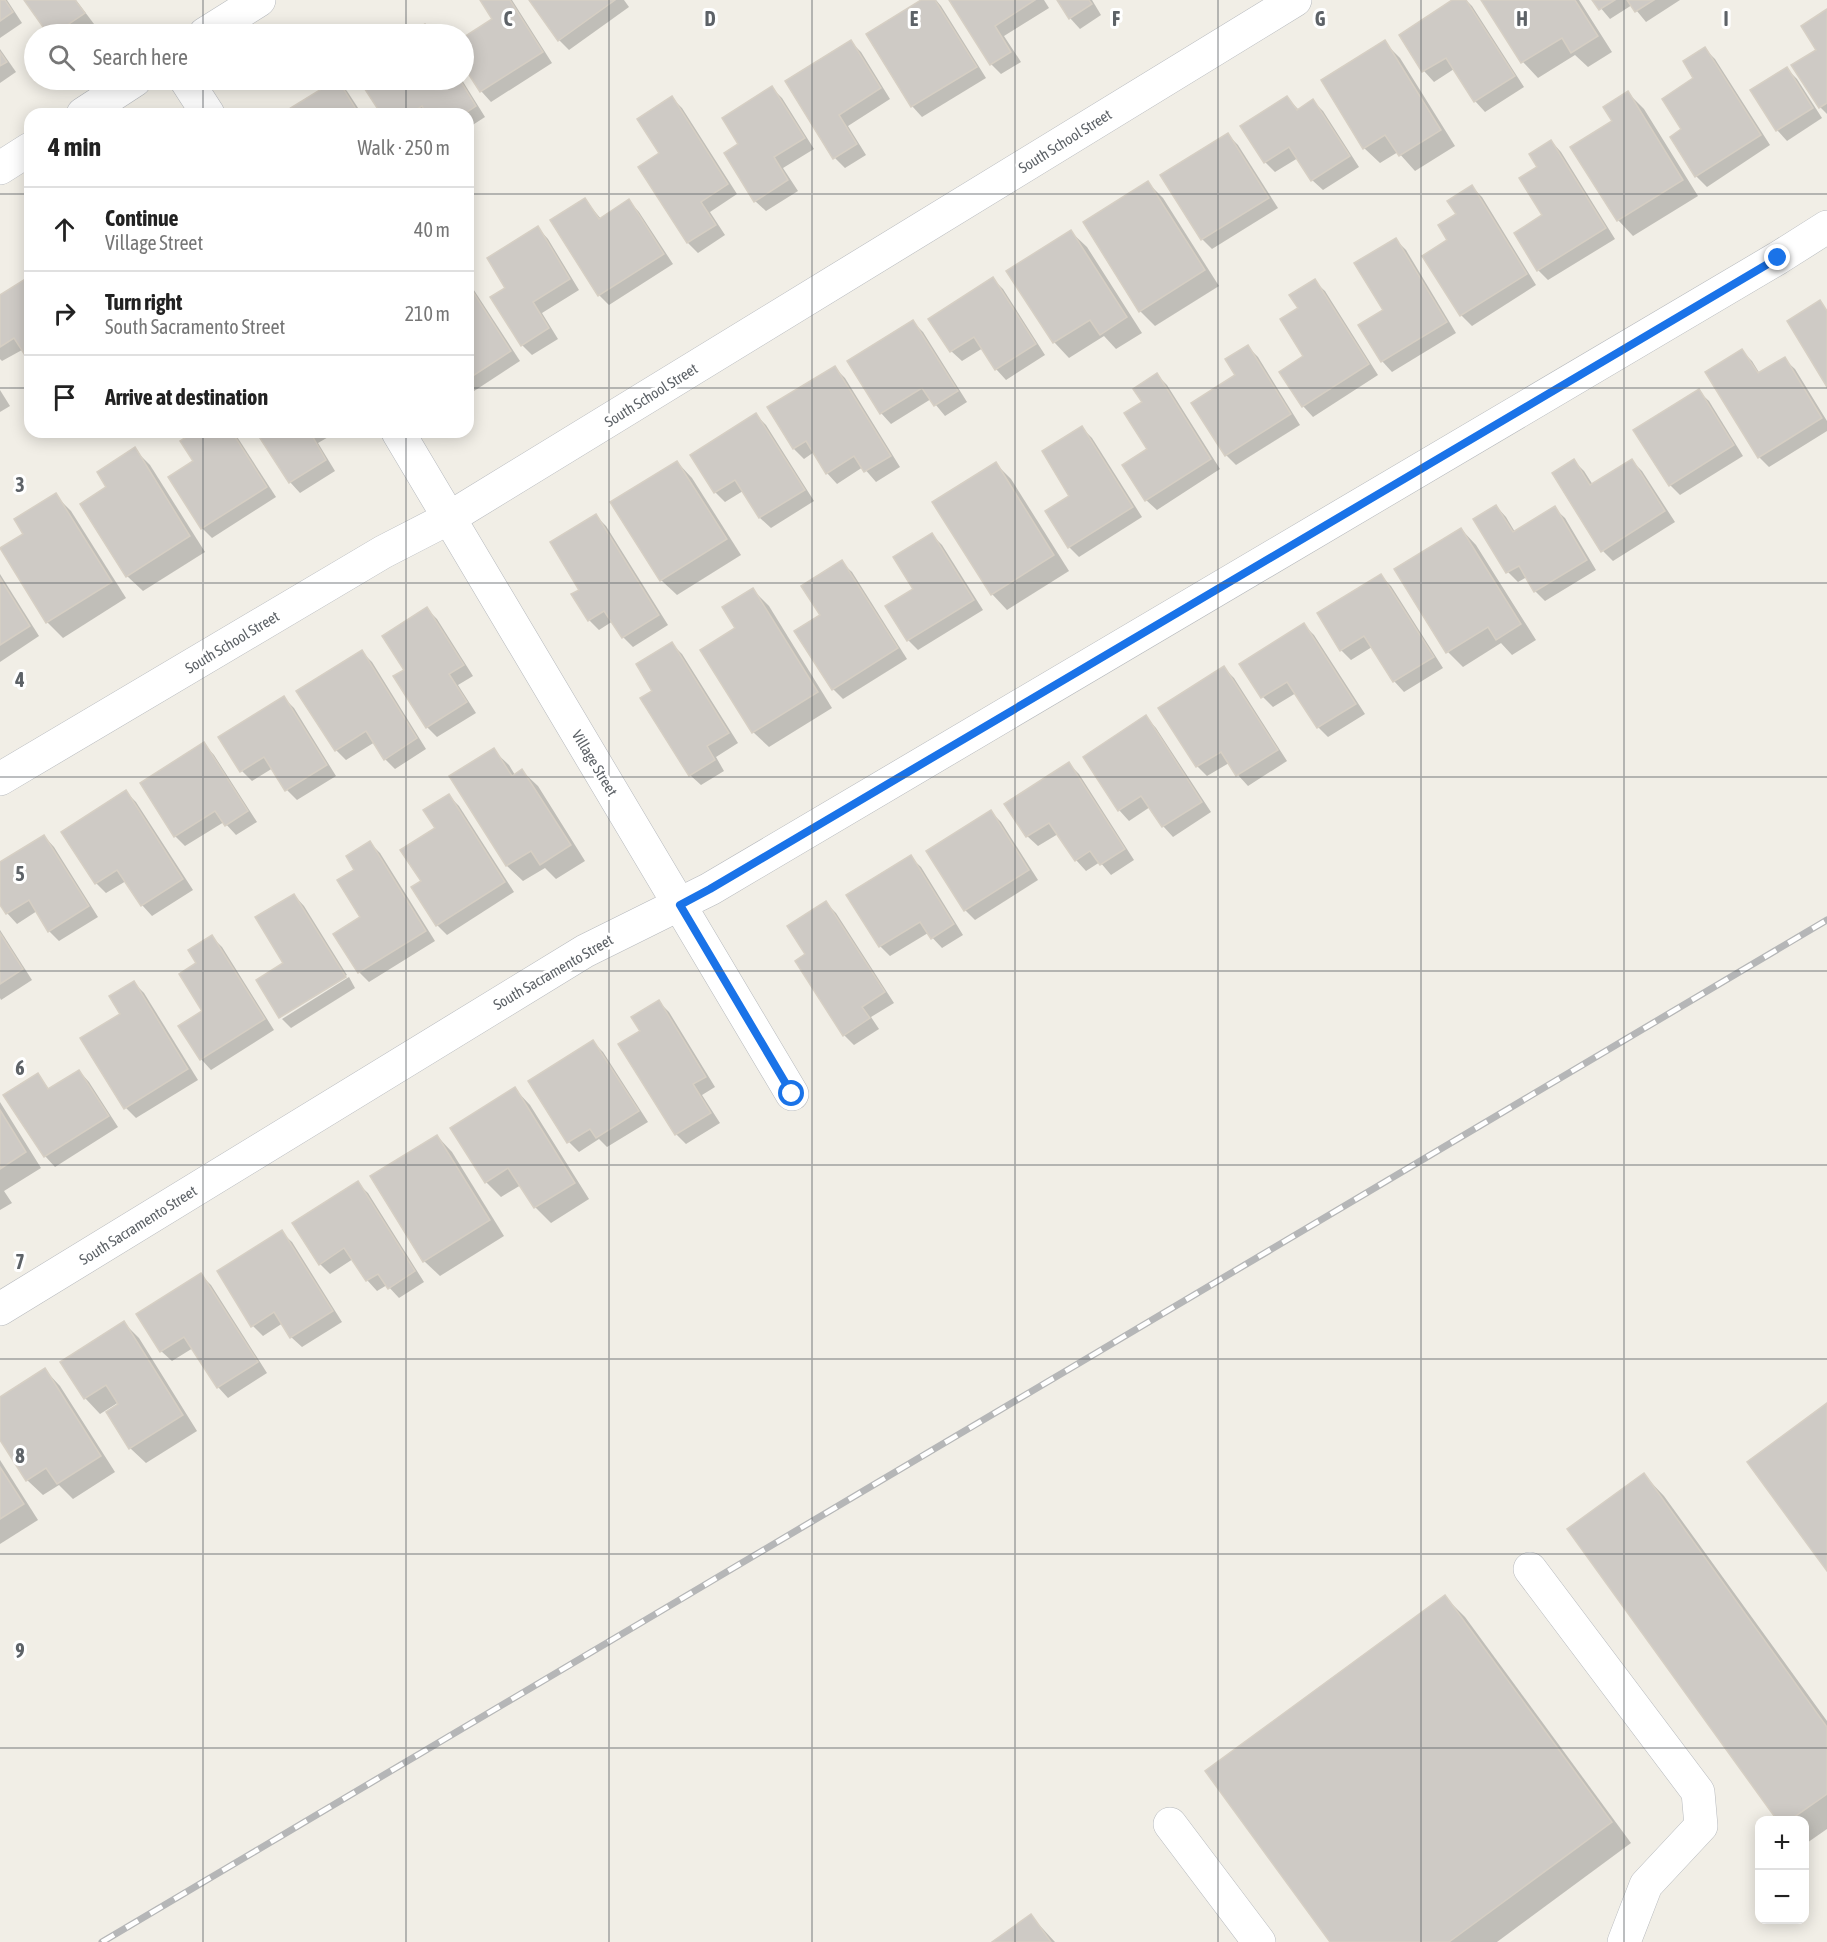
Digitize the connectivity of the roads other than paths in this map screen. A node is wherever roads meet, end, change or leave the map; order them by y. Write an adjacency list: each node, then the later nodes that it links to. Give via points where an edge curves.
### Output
1 (259, 0): 3 (street)
2 (1295, 0): 12 (street, South School Street)
3 (221, 24)
4 (120, 90): 6 (street)
5 (192, 90): 7 (street)
6 (92, 108)
7 (204, 108)
8 (24, 153): 9 (street)
9 (0, 168)
10 (1827, 227): 14 (street, South Sacramento Street)
11 (402, 438): 12 (street, Village Street)
12 (450, 518): 13 (street, South School Street, via 383,552); 14 (street, Village Street)
13 (0, 779)
14 (680, 905): 15 (street, Village Street); 16 (street, South Sacramento Street, via 585,951)
15 (792, 1094)
16 (0, 1310)
17 (1530, 1569): 20 (street, via 1698,1792 1701,1826 1646,1885)
18 (1170, 1824): 19 (street)
19 (1258, 1942)
20 (1624, 1942)

